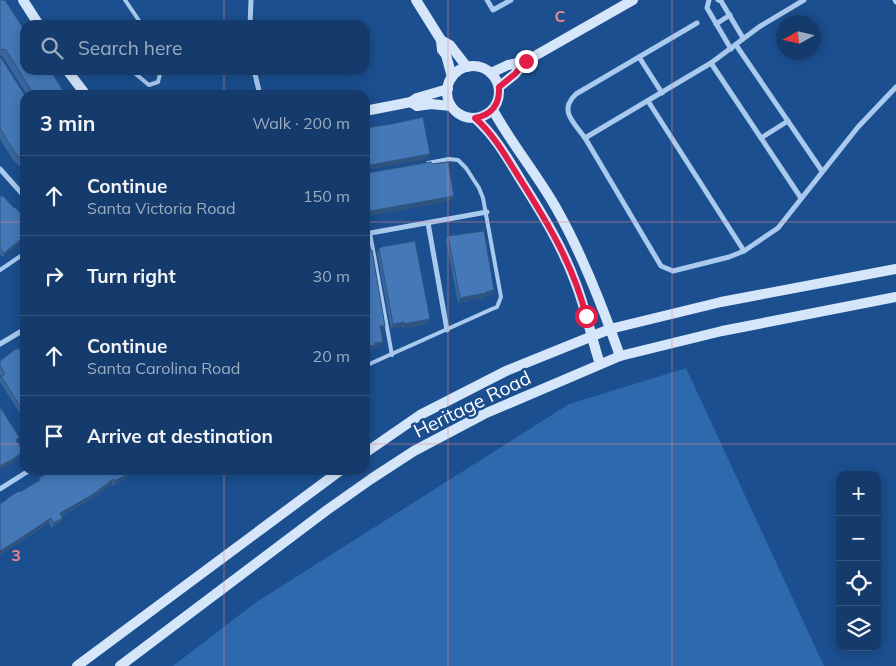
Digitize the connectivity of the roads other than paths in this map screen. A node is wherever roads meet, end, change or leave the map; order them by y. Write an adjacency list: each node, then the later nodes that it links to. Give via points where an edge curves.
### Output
1 (23, 0): 12 (main road)
2 (125, 0): 13 (lane)
3 (251, 0): 14 (street)
4 (416, 0): 18 (main road)
5 (487, 0): 6 (street, via 493,10)
6 (511, 0)
7 (634, 0): 22 (main road)
8 (709, 0): 16 (street, via 707,8)
9 (718, 0): 11 (street)
10 (804, 0): 17 (street)
11 (730, 15): 16 (street); 17 (street)
12 (36, 20)
13 (139, 20)
14 (250, 20)
15 (697, 23): 21 (street)
16 (716, 24): 20 (street)
17 (743, 38): 19 (street)
18 (441, 40): 24 (main road, via 450,45); 30 (main road)
19 (736, 45): 20 (street); 43 (street)
20 (731, 49): 23 (street)
21 (639, 57): 36 (street); 44 (street, via 570,100 568,113)
22 (526, 61): 25 (main road); 31 (main road)
23 (712, 63): 36 (street); 45 (street)
24 (467, 66): 25 (main road, via 480,66); 30 (main road)
25 (491, 72): 31 (main road)
26 (71, 75): 34 (main road)
27 (137, 75): 28 (lane, via 149,85 158,82)
28 (160, 75)
29 (255, 75): 35 (street)
30 (452, 78): 33 (main road)
31 (499, 87): 41 (main road, via 500,95)
32 (896, 87): 48 (street)
33 (448, 89): 38 (main road); 39 (main road)
34 (82, 90)
35 (259, 90)
36 (662, 93): 37 (street)
37 (648, 101): 44 (street); 55 (street)
38 (410, 102): 39 (main road, via 417,106); 40 (main road)
39 (451, 106): 42 (main road, via 462,115)
40 (370, 110)
41 (493, 110): 42 (main road); 60 (main road, via 574,241)
42 (475, 118): 63 (main road, via 490,132 550,227 576,282)
43 (788, 122): 45 (street); 48 (street)
44 (585, 138): 55 (street, via 661,266 667,270 679,270)
45 (761, 138): 50 (street)
46 (421, 164): 51 (lane, via 458,160 479,188)
47 (0, 169): 49 (street)
48 (822, 171): 50 (street)
49 (20, 191)
50 (801, 198): 55 (street, via 778,228)
51 (486, 212): 52 (street); 61 (lane, via 500,302)
52 (428, 223): 53 (street); 61 (street)
53 (370, 233)
54 (370, 243): 65 (lane)
55 (744, 251)
56 (20, 256): 58 (lane)
57 (896, 269): 60 (main road, Heritage Road, via 721,302)
58 (0, 270)
59 (896, 297): 66 (main road, Heritage Road, via 722,331)
60 (610, 329): 63 (main road, Heritage Road); 66 (main road)
61 (447, 330): 65 (lane)
62 (20, 332): 64 (street)
63 (590, 336): 68 (main road); 69 (main road, Heritage Road, via 506,371 420,415)
64 (0, 344)
65 (392, 355): 67 (lane)
66 (620, 356): 68 (main road, Heritage Road)
67 (370, 364)
68 (600, 364): 74 (main road, Heritage Road, via 484,414 414,452 328,510)
69 (370, 449)
70 (22, 475): 72 (street)
71 (334, 475): 73 (main road)
72 (0, 489)
73 (77, 666)
74 (120, 666)

